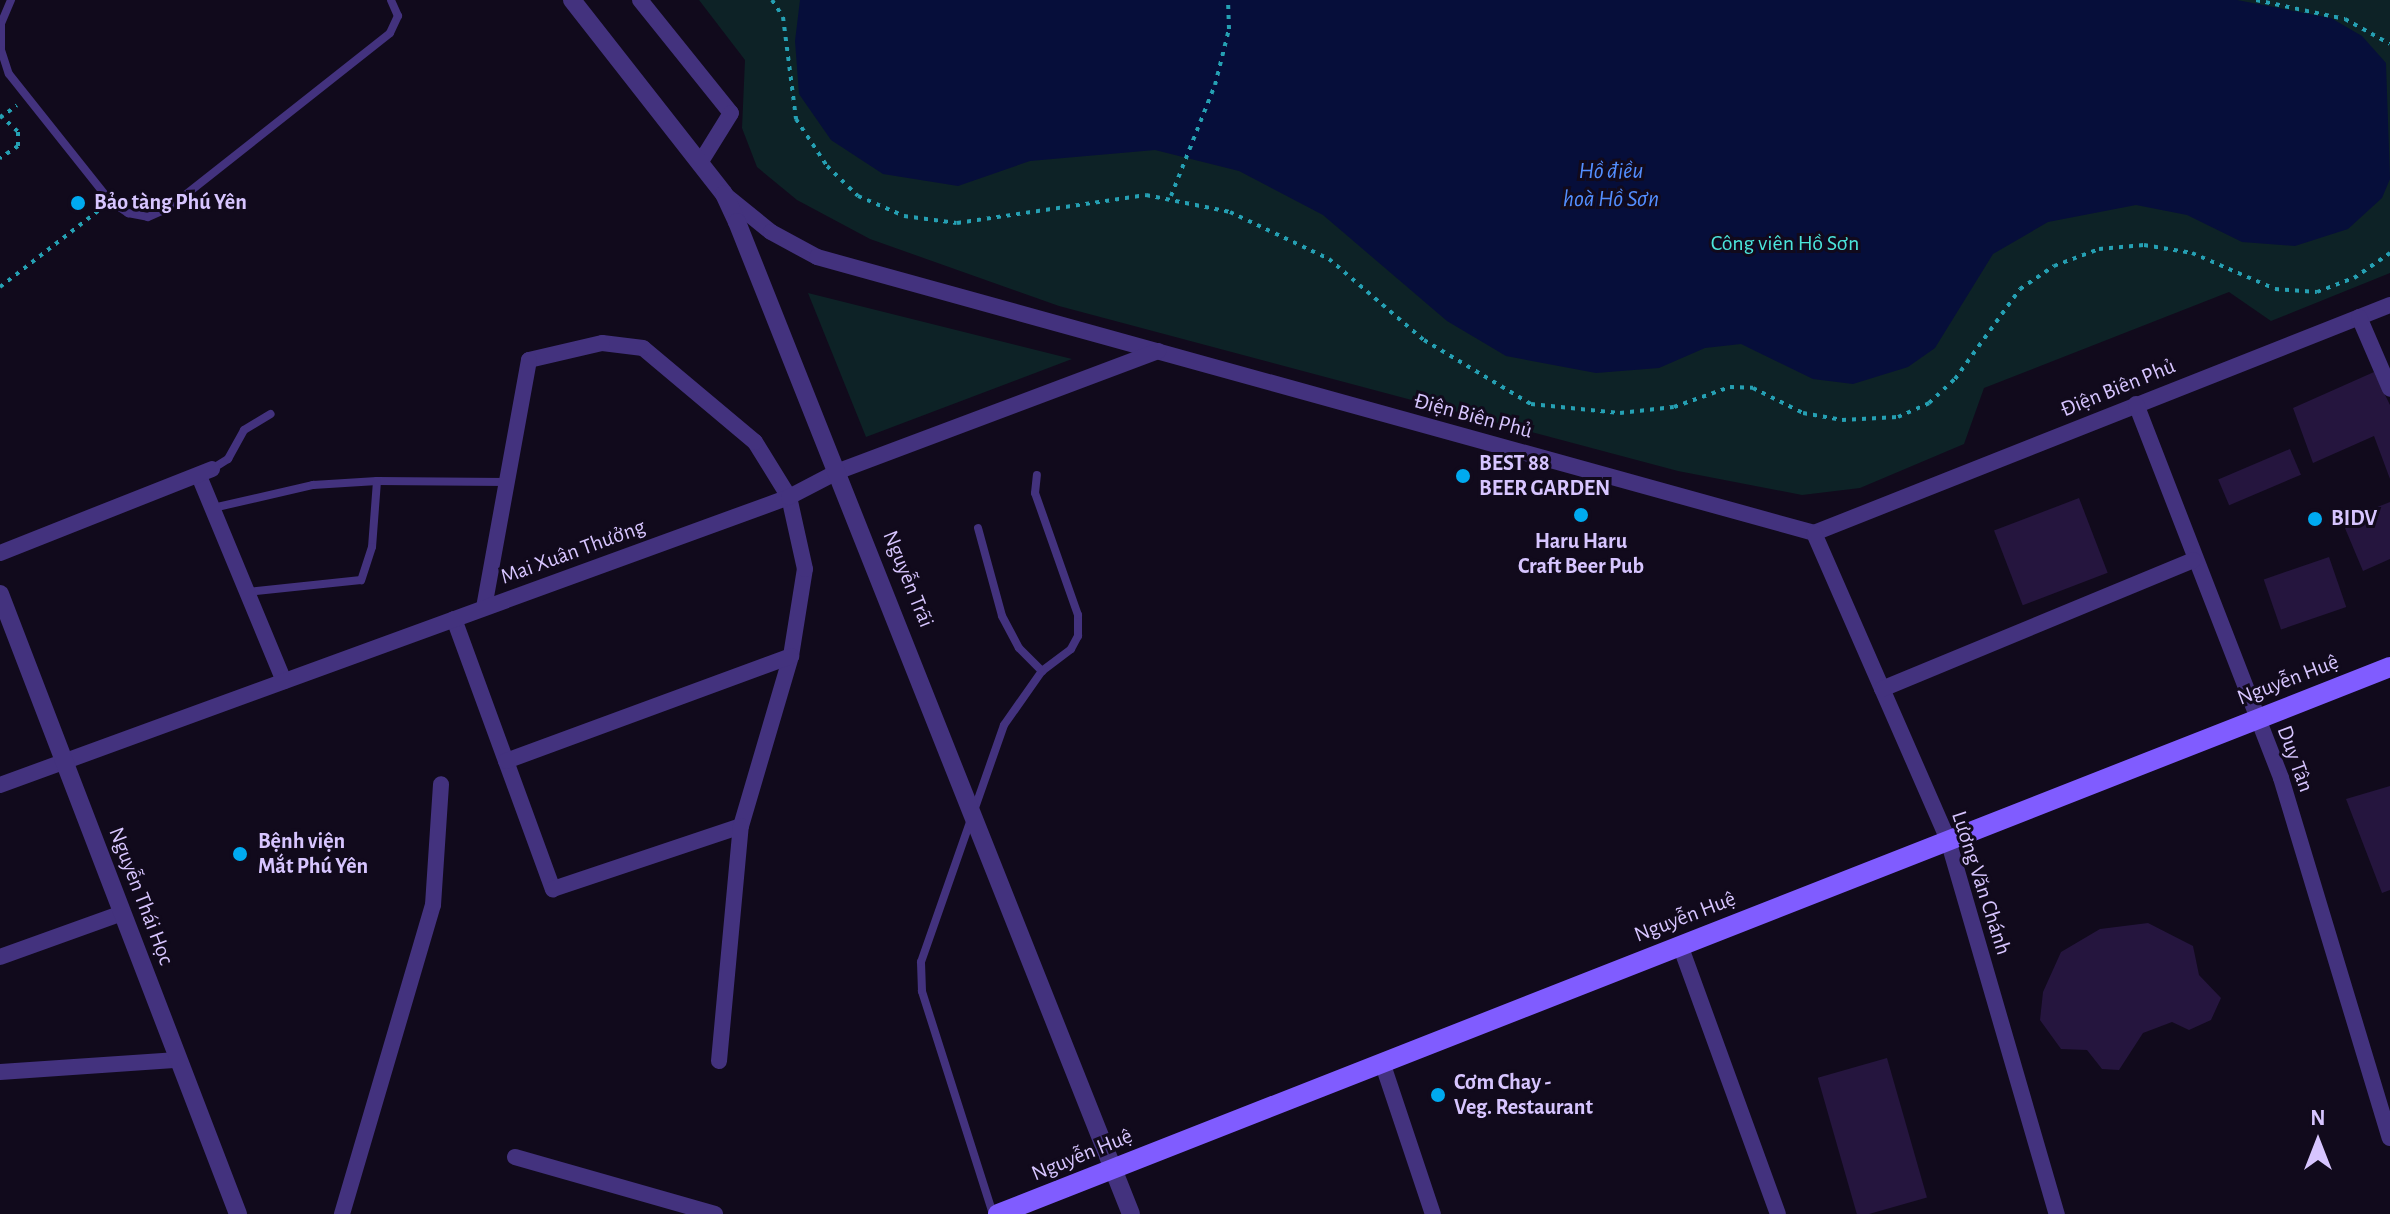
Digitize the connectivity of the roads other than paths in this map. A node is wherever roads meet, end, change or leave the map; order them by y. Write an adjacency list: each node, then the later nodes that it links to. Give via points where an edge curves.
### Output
1 (11, 0): 2 (lane, via 1,24 1,50 9,74 110,201 128,213 148,217 170,207 390,33 398,16)
2 (391, 0)
3 (572, 0): 5 (street, Nguyễn Trãi)
4 (640, 0): 5 (street, via 731,113)
5 (700, 163): 6 (street, Nguyễn Trãi)
6 (724, 194): 9 (street, Điện Biên Phủ, via 771,232 817,257); 13 (street, Nguyễn Trãi)
7 (2390, 305): 8 (street, Điện Biên Phủ)
8 (2359, 317): 10 (street); 11 (street, Điện Biên Phủ)
9 (1158, 351): 13 (street, Mai Xuân Thưởng); 21 (street, Điện Biên Phủ)
10 (2390, 389)
11 (2136, 404): 21 (street, Điện Biên Phủ); 23 (street, Duy Tân)
12 (271, 414): 14 (lane, via 244,430 228,459)
13 (839, 471): 18 (street, Mai Xuân Thưởng); 38 (street, Nguyễn Trãi)
14 (206, 473): 19 (street); 22 (street)
15 (1037, 475): 30 (lane, via 1035,493 1078,615 1078,636 1071,649)
16 (377, 481): 17 (lane); 19 (lane, via 313,485); 24 (lane, via 372,547 361,580)
17 (507, 482): 18 (street, via 529,360 602,343 643,348 681,375 755,442); 26 (street)
18 (789, 497): 26 (street, Mai Xuân Thưởng); 28 (street, via 805,569)
19 (213, 508): 24 (street)
20 (978, 528): 30 (lane, via 1002,616 1019,648)
21 (1814, 533): 32 (street, Lương Văn Chánh)
22 (0, 553)
23 (2193, 560): 32 (street); 33 (street, Duy Tân)
24 (247, 592): 31 (street)
25 (0, 594): 34 (street, Nguyễn Thái Học)
26 (484, 608): 27 (street, Mai Xuân Thưởng)
27 (454, 619): 31 (street, Mai Xuân Thưởng); 35 (street)
28 (791, 656): 35 (street); 39 (street)
29 (2390, 667): 33 (main road, Nguyễn Huệ)
30 (1042, 671): 38 (lane, via 1004,725)
31 (284, 681): 34 (street, Mai Xuân Thưởng)
32 (1882, 689): 40 (street, Lương Văn Chánh)
33 (2256, 719): 40 (main road, Nguyễn Huệ); 48 (street, Duy Tân, via 2281,778)
34 (64, 761): 37 (street, Mai Xuân Thưởng); 41 (street, Nguyễn Thái Học)
35 (506, 761): 39 (street, via 553,889)
36 (441, 784): 52 (street, via 433,905)
37 (0, 785)
38 (973, 808): 50 (street, Nguyễn Trãi); 54 (lane, via 930,924 921,962 922,991)
39 (741, 826): 45 (street)
40 (1948, 840): 42 (main road, Nguyễn Huệ); 58 (street, Lương Văn Chánh)
41 (122, 913): 43 (street); 44 (street, Nguyễn Thái Học)
42 (1680, 945): 46 (main road, Nguyễn Huệ); 57 (street)
43 (0, 957)
44 (178, 1060): 47 (street); 51 (street, Nguyễn Thái Học)
45 (719, 1061)
46 (1382, 1062): 50 (main road, Nguyễn Huệ); 56 (street)
47 (0, 1072)
48 (2390, 1138)
49 (515, 1157): 53 (street, via 565,1167)
50 (1116, 1167): 54 (main road, Nguyễn Huệ); 55 (street, Nguyễn Trãi)
51 (238, 1214)
52 (342, 1214)
53 (715, 1214)
54 (996, 1214)
55 (1131, 1214)
56 (1433, 1214)
57 (1778, 1214)
58 (2057, 1214)

